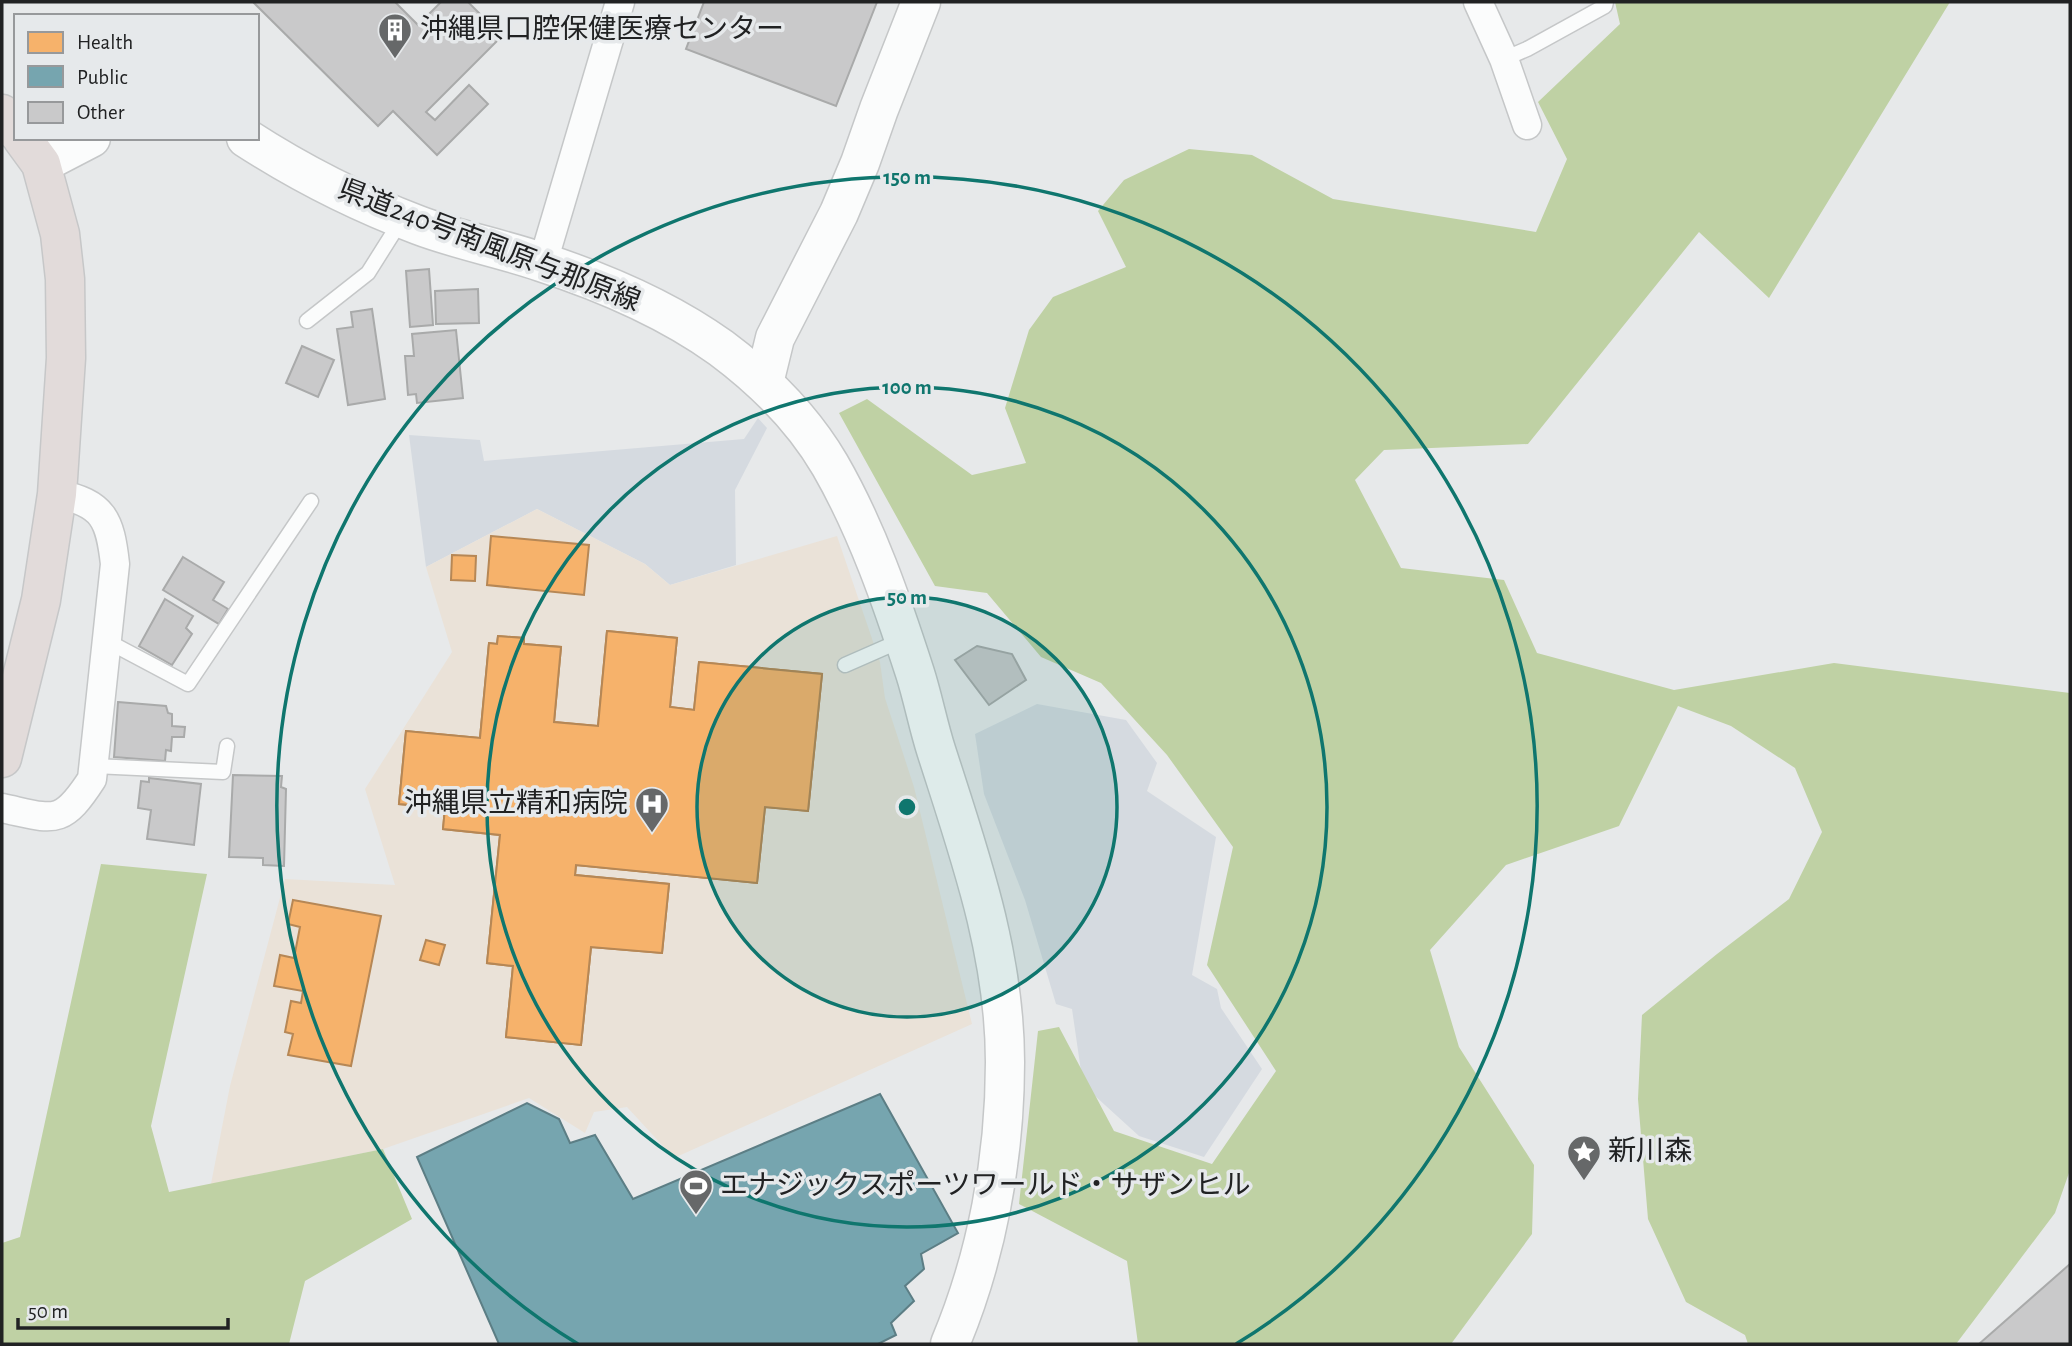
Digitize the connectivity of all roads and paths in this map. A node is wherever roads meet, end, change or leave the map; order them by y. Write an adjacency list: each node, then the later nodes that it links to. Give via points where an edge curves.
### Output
1 (620, 2): 13 (street)
2 (921, 2): 15 (main road, via 839,213 775,338)
3 (1478, 2): 5 (street)
4 (1606, 2): 5 (lane)
5 (1504, 60): 7 (street)
6 (2, 114): 8 (highway)
7 (1527, 125)
8 (14, 129)
9 (82, 140): 11 (main road)
10 (249, 140): 12 (main road, 県道240号南風原与那原線, via 330,188)
11 (31, 151): 16 (highway, via 60,234 65,279 66,358)
12 (402, 218): 13 (main road, 県道240号南風原与那原線); 14 (lane, via 368,273)
13 (543, 262): 15 (main road, 県道240号南風原与那原線, via 645,303 719,346)
14 (307, 321)
15 (764, 383): 18 (main road, 県道240号南風原与那原線, via 805,428 841,485)
16 (57, 494): 19 (street, via 75,497 99,510 111,532 115,564); 22 (highway, via 41,600)
17 (311, 501): 19 (lane, via 188,684)
18 (903, 639): 20 (lane); 25 (main road, 県道240号南風原与那原線, via 970,850 996,958 1002,1006 1004,1109 997,1172 980,1258)
19 (107, 641): 23 (street)
20 (845, 665)
21 (227, 746): 23 (lane, via 223,772)
22 (2, 758)
23 (94, 766): 24 (street, via 92,779 75,805 52,818)
24 (2, 808)
25 (950, 1344)

